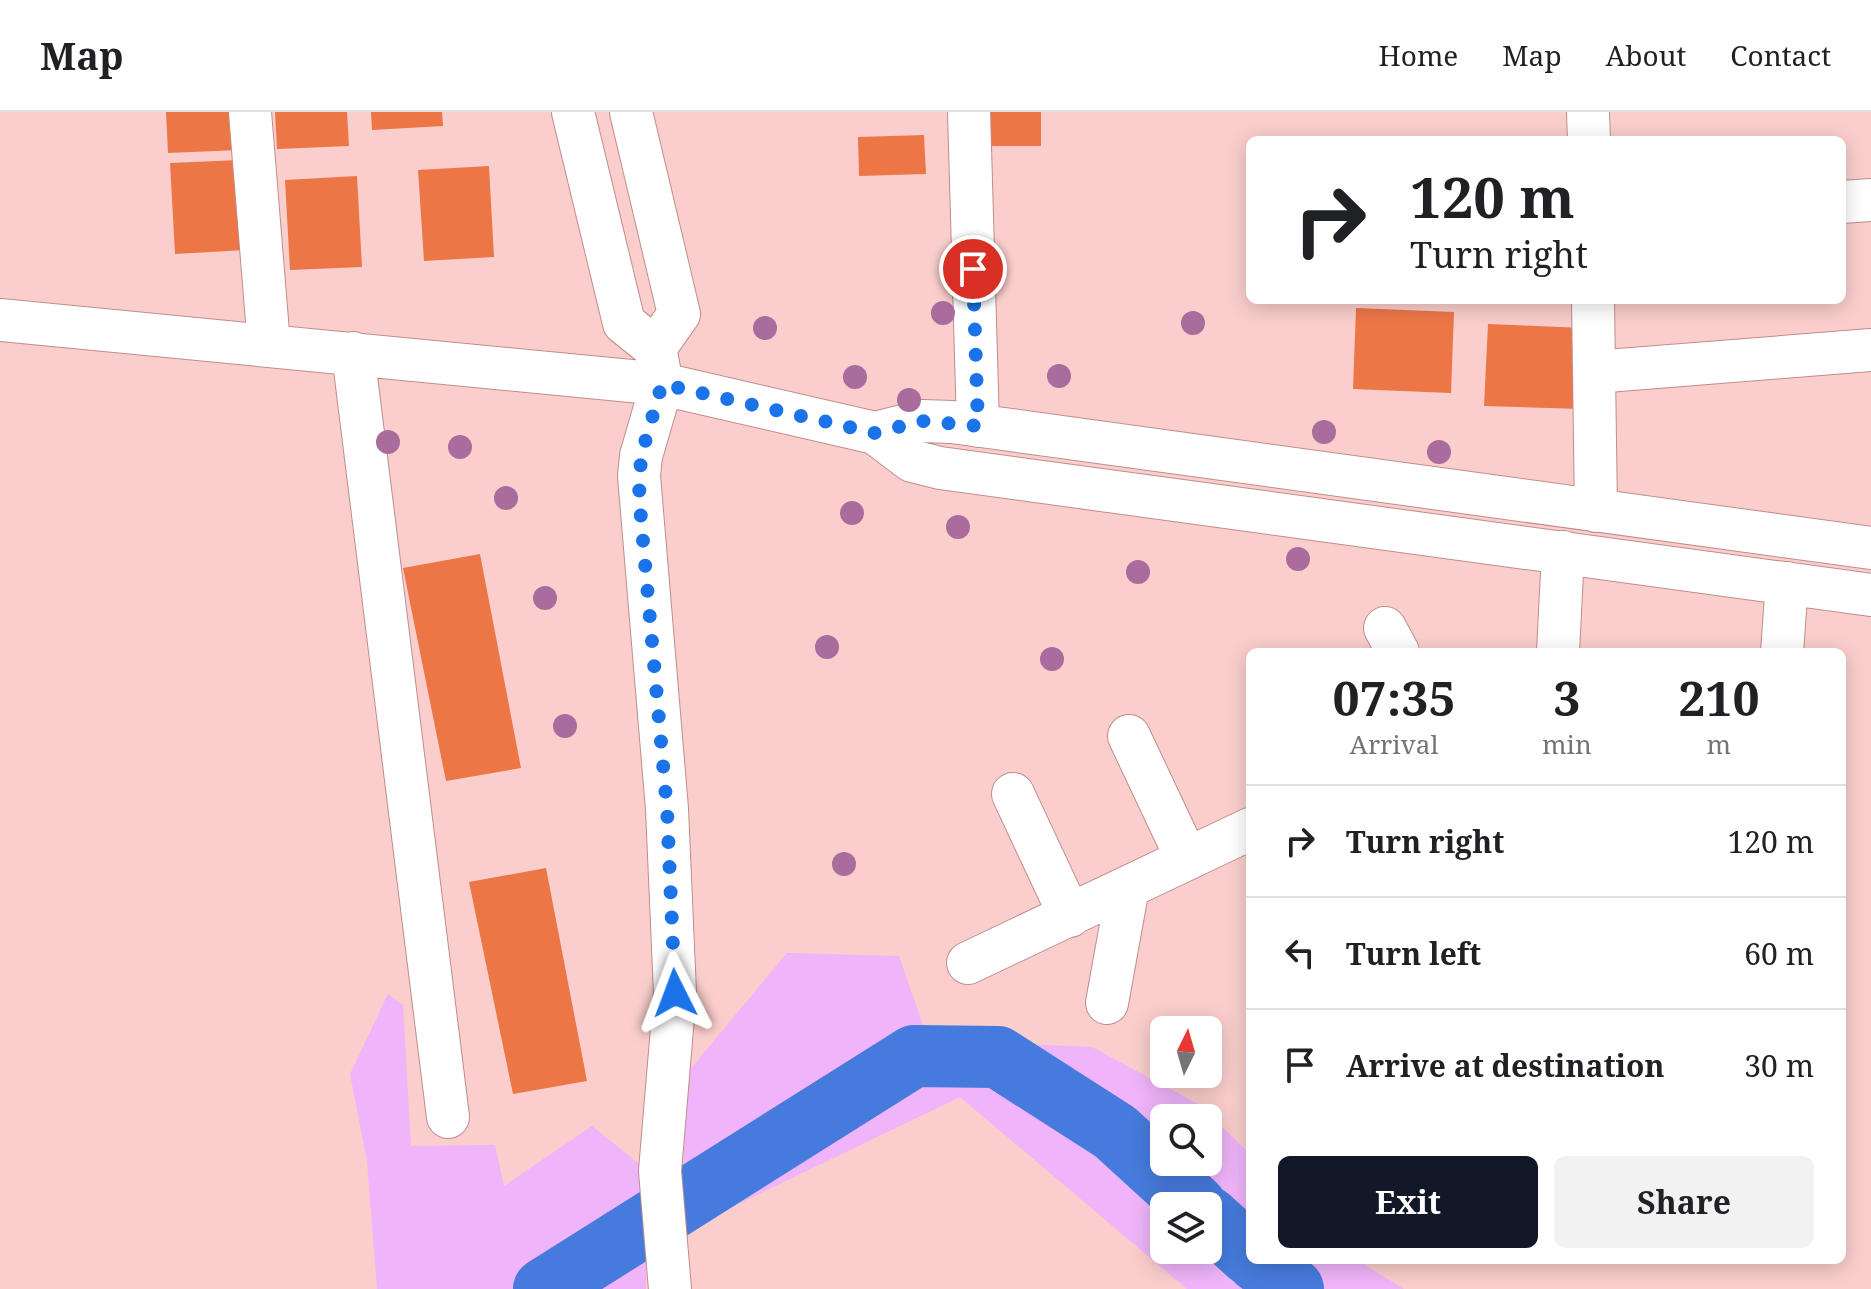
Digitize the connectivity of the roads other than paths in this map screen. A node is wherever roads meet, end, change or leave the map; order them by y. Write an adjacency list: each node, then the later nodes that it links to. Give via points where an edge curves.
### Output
1 (250, 112): 11 (street)
2 (573, 112): 14 (street, via 624,323)
3 (631, 112): 14 (street, via 679,314)
4 (969, 112): 16 (street)
5 (1588, 112): 6 (street)
6 (1589, 136)
7 (1871, 200): 8 (street)
8 (1846, 202)
9 (1593, 304): 15 (street)
10 (0, 320): 11 (street)
11 (269, 345): 13 (street)
12 (1871, 350): 15 (street)
13 (353, 353): 14 (street); 33 (street)
14 (659, 366): 17 (street); 34 (street, via 639,476 667,809 675,993 660,1171)
15 (1594, 372): 18 (street)
16 (978, 426): 17 (street, via 922,421); 18 (street)
17 (875, 433): 20 (street, via 912,461 940,468)
18 (1596, 511): 19 (street)
19 (1871, 548)
20 (1563, 552): 21 (street); 23 (street)
21 (1787, 583): 22 (street); 24 (street)
22 (1871, 595)
23 (1558, 648)
24 (1782, 648)
25 (1129, 736): 28 (street)
26 (1013, 794): 30 (street)
27 (1246, 831): 28 (street)
28 (1187, 859): 29 (street)
29 (1128, 887): 30 (street); 32 (street)
30 (1070, 916): 31 (street)
31 (968, 963)
32 (1107, 1003)
33 (448, 1117)
34 (668, 1272)

